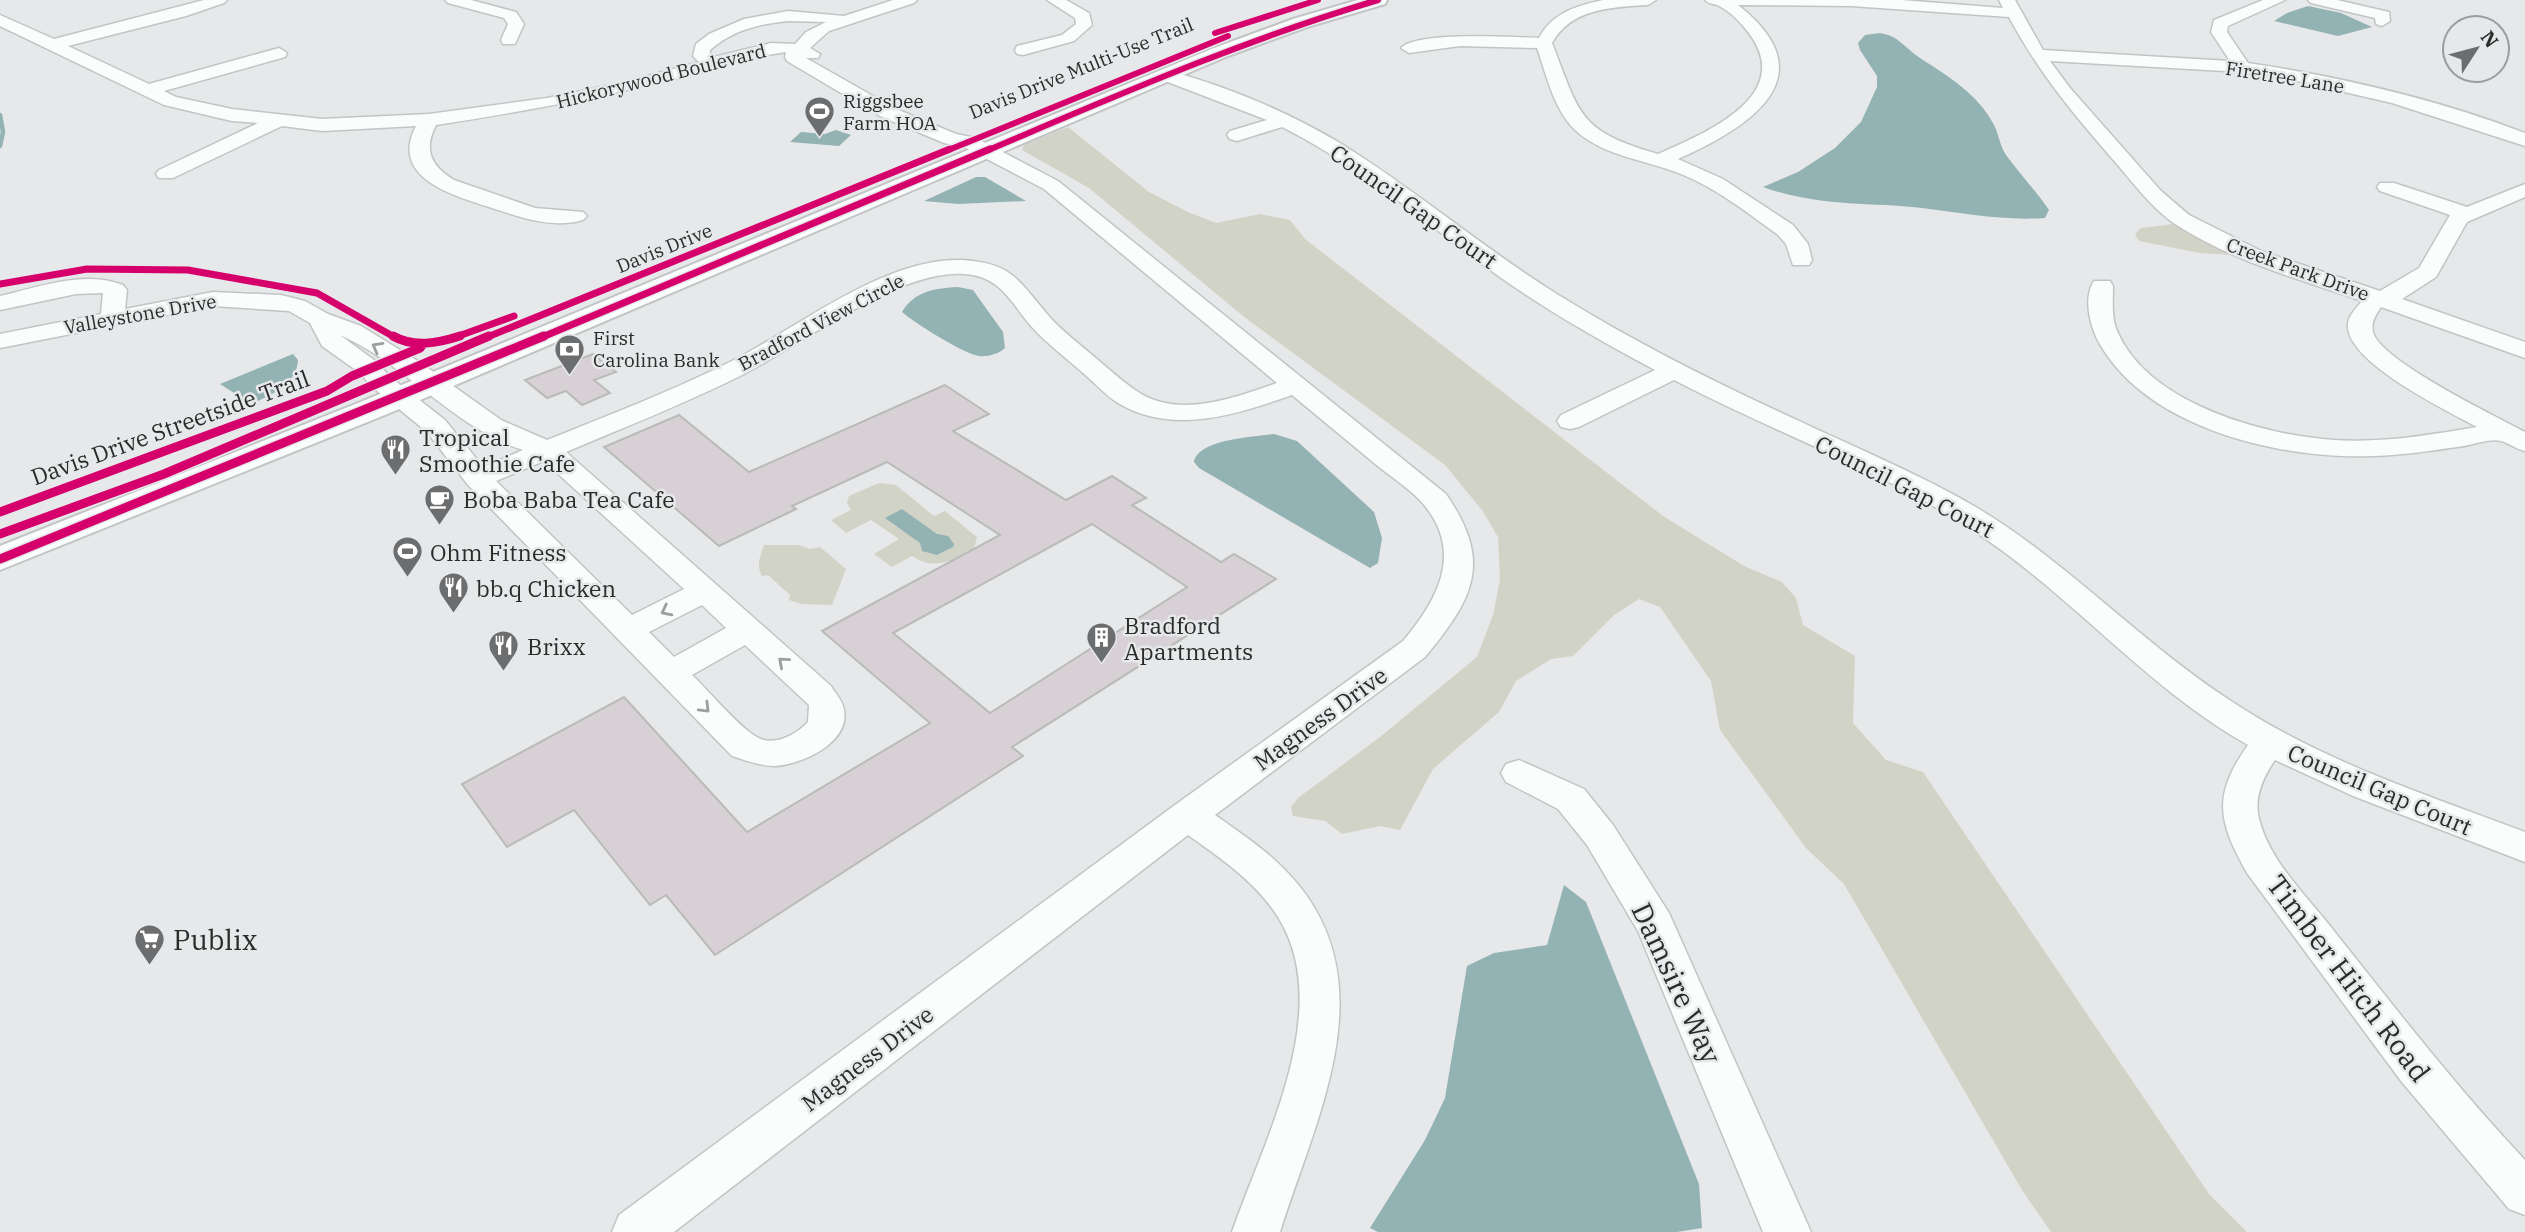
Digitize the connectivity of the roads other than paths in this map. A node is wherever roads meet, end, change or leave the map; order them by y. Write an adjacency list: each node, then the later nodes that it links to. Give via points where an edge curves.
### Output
1 (219, 0): 18 (street)
2 (453, 0): 16 (street, via 510,15 516,24)
3 (909, 0): 14 (street)
4 (1055, 0): 21 (street, via 1083,16 1084,25 1068,37)
5 (1342, 0): 33 (main road, Davis Drive, via 1220,39)
6 (1378, 0): 26 (main road, Davis Drive, via 1256,38)
7 (1648, 0): 17 (street, via 1573,14 1555,24)
8 (1713, 0): 9 (street)
9 (1721, 0): 12 (street); 34 (street, via 1760,36 1770,61 1769,81 1755,104 1731,125)
10 (2277, 0): 25 (street, via 2220,23 2222,37)
11 (2316, 0): 15 (street, via 2384,15)
12 (2010, 6): 23 (street, Creek Park Drive)
13 (0, 20): 18 (street, Hickorywood Boulevard)
14 (844, 20): 20 (street, via 812,35); 24 (street, via 802,15 737,27 702,48 701,56)
15 (2382, 21)
16 (509, 40)
17 (1544, 43): 19 (street, via 1460,41); 34 (street, via 1578,123 1602,139)
18 (51, 45): 27 (street, Hickorywood Boulevard)
19 (1409, 48)
20 (797, 50): 24 (street, Hickorywood Boulevard); 33 (street, Magness Drive, via 793,57 803,65 859,98 917,126)
21 (1023, 50)
22 (279, 52): 27 (street)
23 (2037, 55): 25 (street, Firetree Lane); 42 (street, Creek Park Drive, via 2145,184 2182,219 2253,256)
24 (713, 64): 28 (street, Hickorywood Boulevard, via 558,101)
25 (2242, 67): 32 (street, Firetree Lane, via 2353,88)
26 (1166, 75): 30 (street, Council Gap Court); 33 (main road, Davis Drive)
27 (146, 91): 29 (street, Hickorywood Boulevard, via 196,108)
28 (429, 120): 29 (street, Hickorywood Boulevard, via 355,125); 39 (street, via 419,149 425,165 439,180 543,216)
29 (278, 121): 35 (street)
30 (1283, 121): 31 (street); 48 (street, Council Gap Court, via 1356,163 1525,284)
31 (1237, 135)
32 (2525, 140)
33 (978, 146): 49 (main road, Davis Drive); 50 (street, Magness Drive, via 1051,185)
34 (1660, 160): 40 (street, via 1715,183 1761,213 1799,244)
35 (166, 174)
36 (2387, 187): 38 (street)
37 (2525, 190): 38 (street)
38 (2467, 214): 42 (street, via 2456,222 2428,272)
39 (576, 216)
40 (1801, 260)
41 (2102, 286): 52 (street, via 2105,331 2130,370 2161,394 2232,426 2303,445 2360,449)
42 (2381, 299): 47 (street, Creek Park Drive); 52 (street, via 2368,306 2361,320 2361,332 2377,356)
43 (0, 303): 44 (street, via 106,285 115,290)
44 (113, 317): 45 (street, Valleystone Drive, via 175,304 240,298 297,306); 46 (street, Valleystone Drive)
45 (320, 319): 49 (street, Valleystone Drive, one-way to 45, via 335,323); 49 (street, via 331,341 369,368)
46 (0, 341)
47 (2525, 351)
48 (1674, 371): 51 (street); 61 (street, Council Gap Court, via 1900,478 1997,533 2163,669)
49 (406, 382): 53 (street, via 519,440); 54 (street); 55 (main road, Davis Drive); 56 (main road, Davis Drive)
50 (1295, 385): 53 (street, Bradford View Circle, via 1203,413 1140,405 1049,331 1011,280 965,267 940,267 893,281 713,380); 63 (street, Magness Drive, via 1436,500 1459,546 1455,593 1439,621 1414,649)
51 (1570, 421)
52 (2515, 437)
53 (547, 449): 54 (street, Bradford View Circle); 57 (street)
54 (478, 479): 58 (street)
55 (0, 534)
56 (0, 559)
57 (705, 591): 58 (street, one-way to 58); 59 (street)
58 (628, 630): 60 (street)
59 (748, 631): 60 (street); 60 (street, one-way to 59, via 744,747 780,752 808,743 825,722 827,709 819,694)
60 (670, 673)
61 (2269, 742): 64 (street, Council Gap Court); 65 (street, Timber Hitch Road, via 2242,781 2240,814 2251,844 2274,883 2374,1013 2455,1116)
62 (1519, 773): 68 (street, Damsire Way, via 1571,799 1600,835 1655,925)
63 (1188, 815): 66 (street, Magness Drive); 67 (street, via 1263,873 1295,910 1321,985 1321,1030 1311,1075)
64 (2525, 847)
65 (2525, 1193)
66 (636, 1232)
67 (1256, 1232)
68 (1787, 1232)

